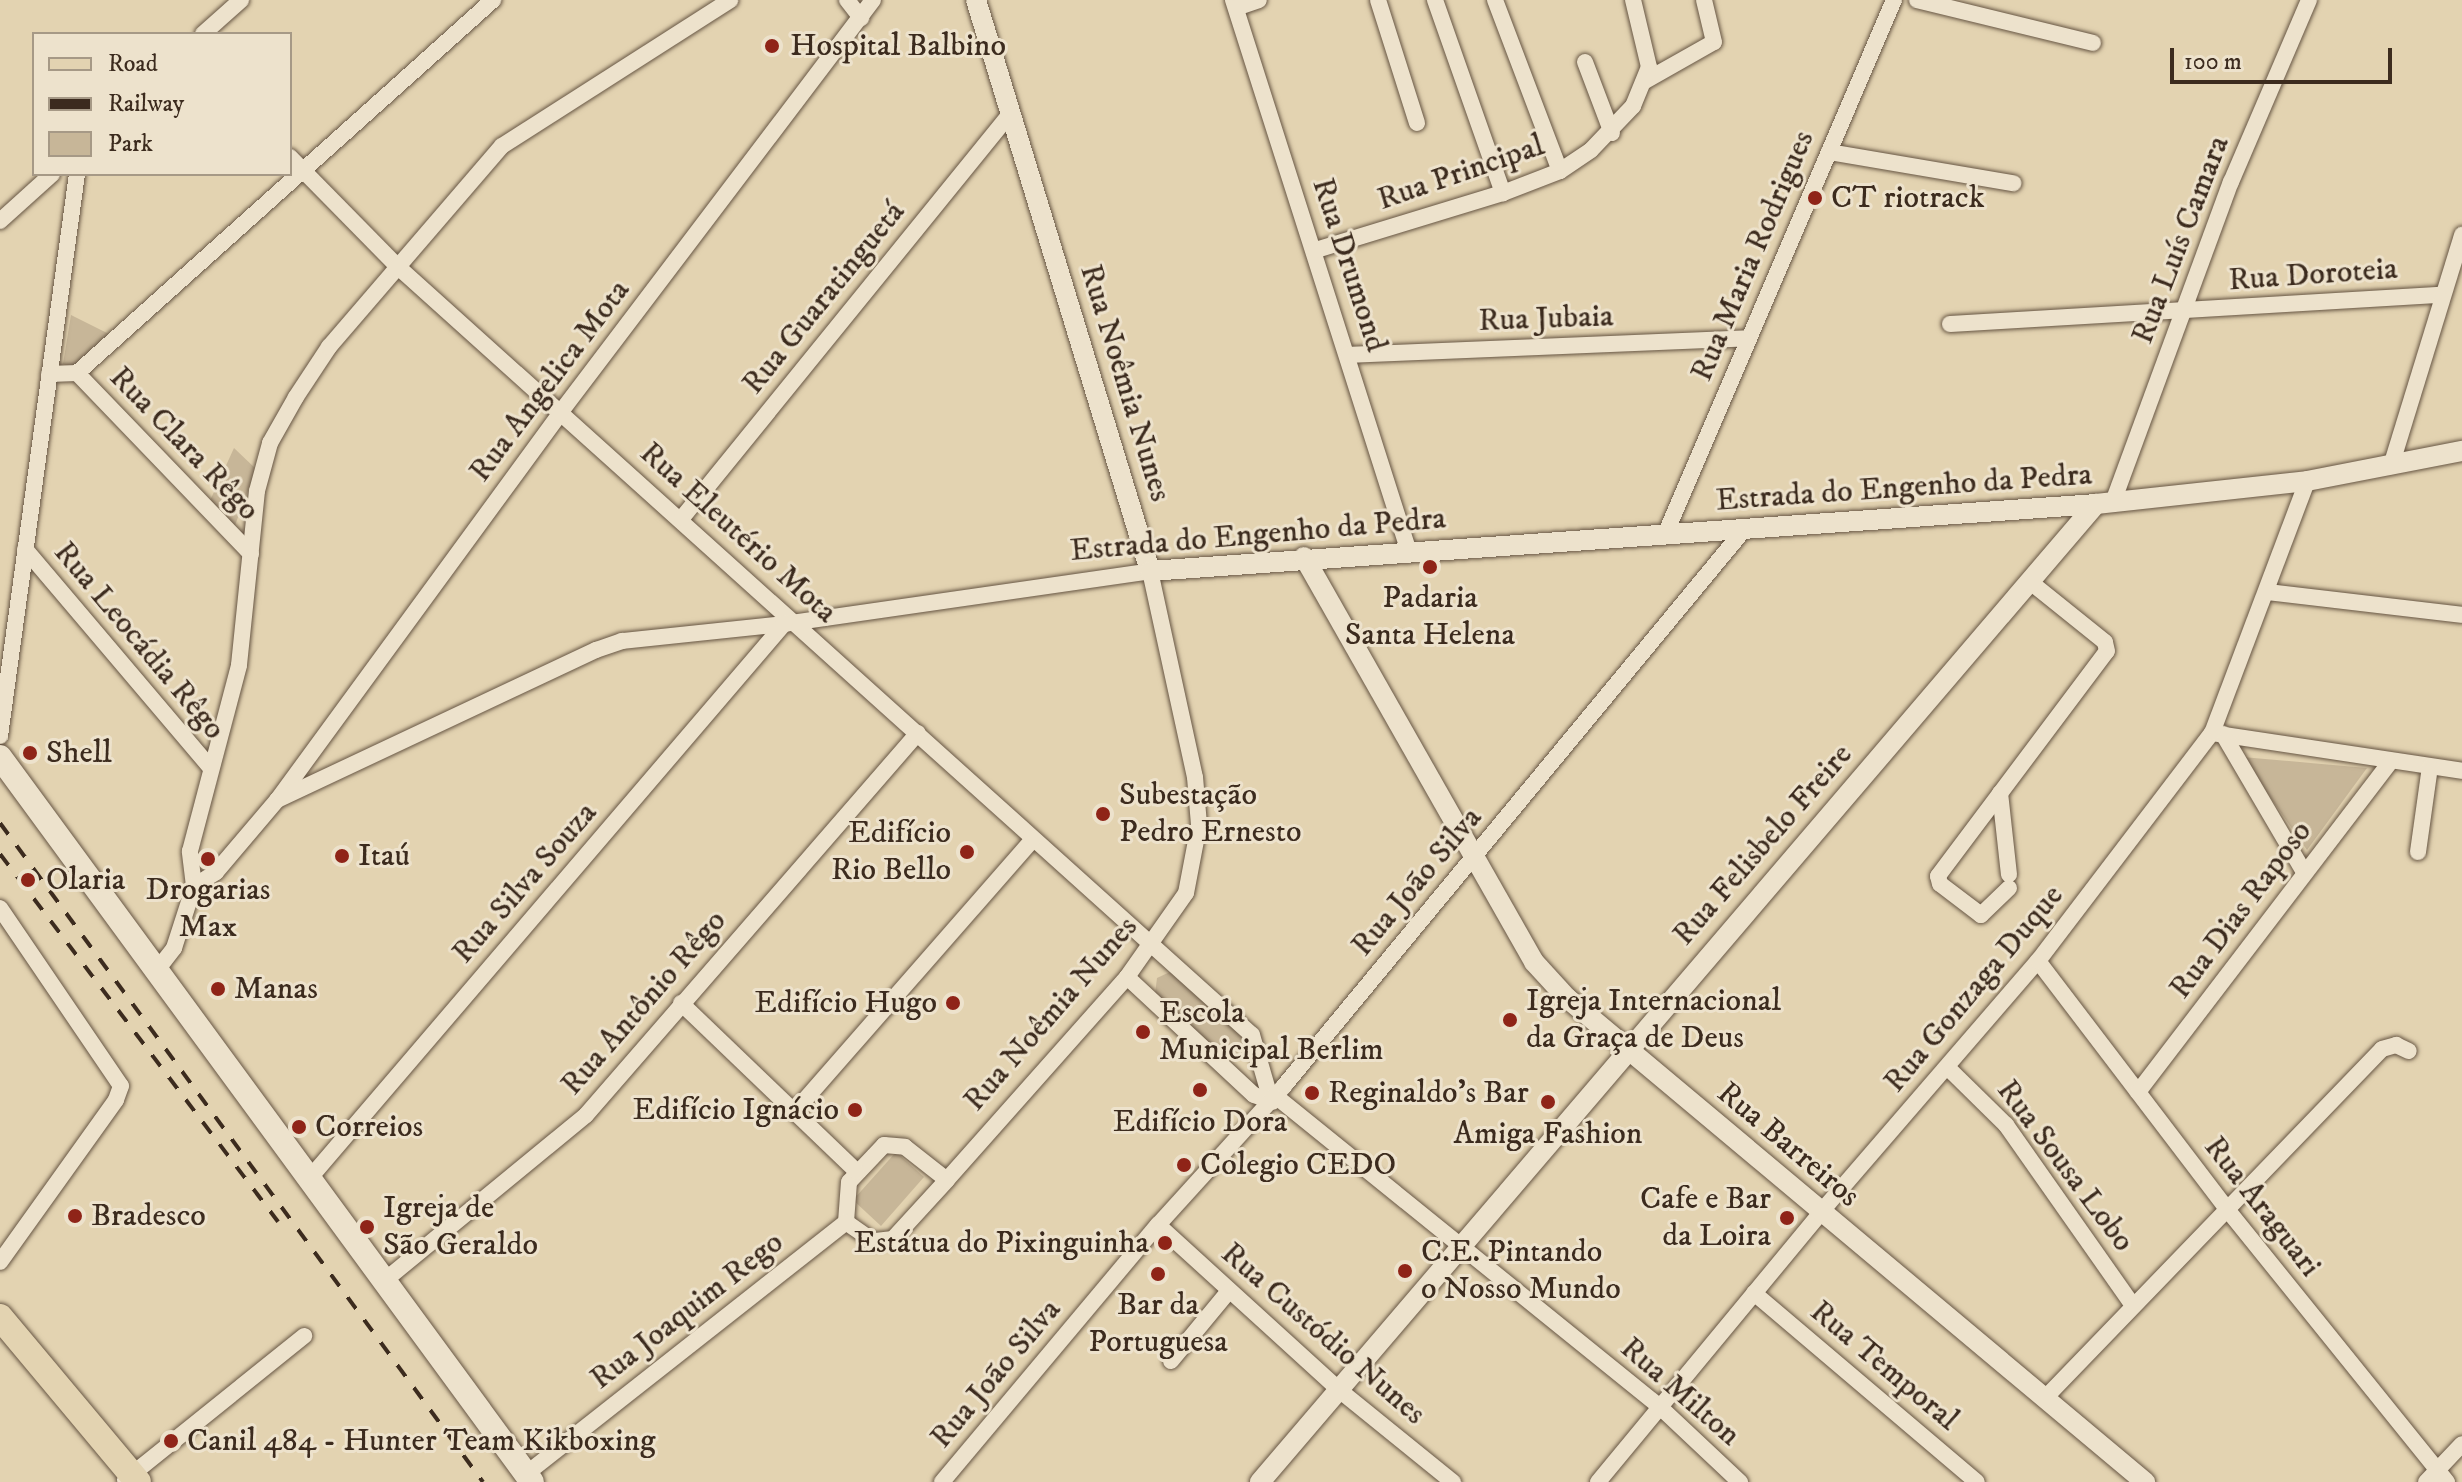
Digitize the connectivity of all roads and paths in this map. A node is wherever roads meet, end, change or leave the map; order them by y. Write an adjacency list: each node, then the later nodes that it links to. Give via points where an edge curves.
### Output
1 (241, 0): 18 (street)
2 (493, 0): 26 (street)
3 (730, 0): 36 (street, via 525,127)
4 (847, 0): 17 (street)
5 (873, 0): 17 (street, Rua Angelica Mota)
6 (976, 0): 22 (street, Rua Noêmia Nunes)
7 (1259, 0): 16 (street)
8 (1378, 0): 23 (street)
9 (1435, 0): 32 (street)
10 (1495, 0): 27 (street)
11 (1633, 0): 21 (street, via 1649,49)
12 (1704, 0): 21 (street, via 1714,42)
13 (1894, 0): 25 (street, Rua Maria Rodrigues)
14 (1917, 0): 19 (street)
15 (2306, 1): 38 (street, Rua Luís Camara)
16 (1234, 4): 35 (street, Rua Drumond)
17 (861, 18): 44 (street, Rua Angelica Mota)
18 (205, 32)
19 (2093, 43)
20 (1585, 62): 24 (street)
21 (1645, 81): 24 (street, Rua Principal)
22 (1010, 114): 49 (street, Rua Guaratinguetá); 56 (street, Rua Noêmia Nunes)
23 (1417, 123)
24 (1612, 133): 27 (street, Rua Principal)
25 (1829, 152): 31 (street); 40 (street, Rua Maria Rodrigues)
26 (296, 163): 36 (street, Rua Eleutério Mota)
27 (1560, 171): 32 (street, Rua Principal)
28 (50, 176): 33 (street)
29 (77, 176): 43 (street)
30 (282, 176): 42 (street)
31 (2013, 183)
32 (1503, 193): 35 (street, Rua Principal)
33 (0, 221)
34 (2462, 235): 37 (street)
35 (1316, 250): 41 (street, Rua Drumond)
36 (397, 266): 44 (street, Rua Eleutério Mota); 54 (street, via 329,347 270,443 257,491)
37 (2441, 295): 38 (street, Rua Doroteia); 46 (street)
38 (2182, 312): 39 (street, Rua Doroteia); 48 (street, Rua Luís Camara)
39 (1950, 324)
40 (1747, 338): 41 (street, Rua Jubaia); 51 (street, Rua Maria Rodrigues)
41 (1348, 355): 53 (street, Rua Drumond)
42 (77, 373): 43 (street); 54 (street, Rua Clara Rêgo)
43 (49, 374): 52 (street)
44 (560, 413): 49 (street, Rua Eleutério Mota); 70 (street, Rua Angelica Mota)
45 (2462, 451): 46 (street, Estrada do Engenho da Pedra)
46 (2391, 466): 47 (street, Estrada do Engenho da Pedra)
47 (2307, 481): 48 (street, Estrada do Engenho da Pedra); 58 (street, Rua Gonzaga Duque)
48 (2104, 503): 50 (street, Estrada do Engenho da Pedra); 57 (street, Rua Felisbelo Freire)
49 (682, 518): 60 (street, Rua Eleutério Mota)
50 (1743, 531): 51 (street, Estrada do Engenho da Pedra); 73 (street, Rua João Silva)
51 (1665, 535): 53 (street, Estrada do Engenho da Pedra)
52 (25, 549): 63 (street); 67 (street, Rua Leocádia Rêgo)
53 (1408, 549): 55 (street, Estrada do Engenho da Pedra)
54 (251, 554): 67 (street, via 239,665)
55 (1304, 557): 56 (street, Estrada do Engenho da Pedra); 73 (street, Rua Barreiros)
56 (1150, 571): 60 (street, Estrada do Engenho da Pedra); 77 (street, Rua Noêmia Nunes, via 1195,777 1199,825 1186,893)
57 (2029, 581): 69 (street, via 2105,642 2107,651); 82 (street, Rua Felisbelo Freire)
58 (2267, 592): 59 (street); 62 (street, Rua Gonzaga Duque)
59 (2462, 615)
60 (789, 623): 61 (street, Rua Eleutério Mota); 70 (street, Estrada do Engenho da Pedra, via 622,641); 91 (street, Rua Silva Souza)
61 (918, 733): 71 (street, Rua Eleutério Mota); 81 (street, Rua Antônio Rêgo)
62 (2218, 734): 65 (street); 74 (street); 78 (street, Rua Gonzaga Duque)
63 (0, 736)
64 (0, 757): 79 (main road)
65 (2390, 762): 66 (street); 74 (street, Rua Dias Raposo)
66 (2430, 767): 68 (street); 72 (street)
67 (211, 768): 75 (street, via 190,851)
68 (2462, 771)
69 (2000, 793): 69 (street, via 1939,872 1938,880 1981,915 2009,882)
70 (277, 800): 75 (street, Estrada do Engenho da Pedra, via 216,872)
71 (1033, 839): 77 (street, Rua Eleutério Mota); 89 (street)
72 (2418, 852)
73 (1476, 854): 82 (street, Rua Barreiros, via 1534,962); 88 (street, Rua João Silva)
74 (2304, 872): 87 (street, Rua Dias Raposo)
75 (194, 886): 79 (street, via 174,948)
76 (0, 908): 97 (street, via 121,1086 116,1100)
77 (1152, 947): 80 (street, Rua Noêmia Nunes); 84 (street, Rua Eleutério Mota, via 1252,1035)
78 (2038, 961): 85 (street, Rua Gonzaga Duque); 87 (street, Rua Araguari)
79 (157, 970): 91 (main road)
80 (1127, 977): 86 (street, Rua Milton); 92 (street, Rua Noêmia Nunes)
81 (681, 1003): 89 (street); 100 (street, Rua Antônio Rêgo, via 586,1115)
82 (1626, 1050): 94 (street, Rua Barreiros); 98 (street, Rua Felisbelo Freire)
83 (2409, 1051): 93 (street, via 2396,1045 2382,1049)
84 (1256, 1058): 86 (street); 88 (street, Rua Eleutério Mota)
85 (1947, 1067): 94 (street, Rua Gonzaga Duque); 103 (street, Rua Sousa Lobo, via 2006,1125)
86 (1225, 1068): 88 (street, Rua Milton)
87 (2138, 1092): 93 (street, Rua Araguari)
88 (1273, 1098): 96 (street, Rua João Silva); 98 (street, Rua Milton)
89 (796, 1110): 90 (street)
90 (856, 1171): 92 (street, via 875,1149 893,1144 921,1157); 95 (street, via 845,1193)
91 (309, 1179): 100 (main road)
92 (947, 1180): 95 (street, via 893,1239 873,1241)
93 (2226, 1208): 103 (street); 112 (street, Rua Araguari)
94 (1821, 1212): 102 (street, Rua Gonzaga Duque); 108 (street, Rua Barreiros)
95 (846, 1222): 111 (street, Rua Joaquim Rego)
96 (1158, 1225): 101 (street, Rua Custódio Nunes); 114 (street, Rua João Silva)
97 (6, 1243): 99 (street)
98 (1459, 1245): 107 (street, Rua Felisbelo Freire); 109 (street, Rua Milton)
99 (0, 1262)
100 (384, 1281): 111 (main road)
101 (1229, 1291): 106 (street); 107 (street, Rua Custódio Nunes)
102 (1754, 1293): 109 (street, Rua Gonzaga Duque); 119 (street, Rua Temporal)
103 (2132, 1304): 108 (street)
104 (0, 1317): 113 (main road)
105 (304, 1336): 113 (street)
106 (1171, 1361)
107 (1338, 1389): 115 (street, Rua Felisbelo Freire); 116 (street, Rua Custódio Nunes)
108 (2047, 1396): 120 (street, Rua Barreiros)
109 (1660, 1407): 117 (street, Rua Gonzaga Duque); 118 (street, Rua Milton)
110 (2462, 1444): 112 (street)
111 (529, 1478)
112 (2437, 1478)
113 (130, 1480)
114 (942, 1482)
115 (1260, 1482)
116 (1453, 1482)
117 (1598, 1482)
118 (1740, 1482)
119 (1977, 1482)
120 (2145, 1482)

